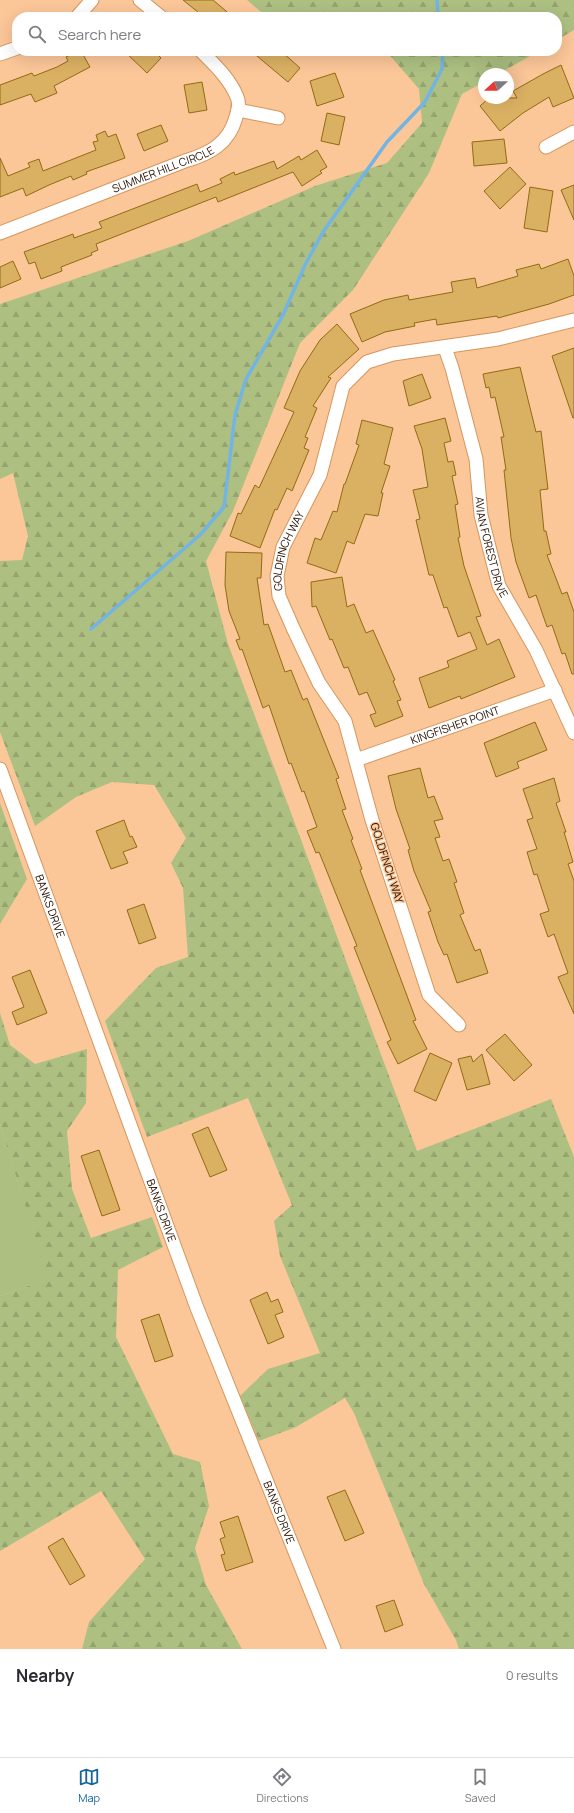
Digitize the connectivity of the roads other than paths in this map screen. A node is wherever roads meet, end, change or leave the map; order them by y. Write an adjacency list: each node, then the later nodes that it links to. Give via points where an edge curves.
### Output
1 (92, 0): 3 (street)
2 (140, 0): 4 (street)
3 (81, 12)
4 (155, 12)
5 (12, 50): 6 (street)
6 (0, 54)
7 (206, 56): 8 (street, SUMMER HILL CIRCLE, via 234,90)
8 (238, 110): 9 (street); 12 (street, SUMMER HILL CIRCLE, via 228,136 218,147 205,155)
9 (278, 118)
10 (574, 132): 11 (street)
11 (546, 147)
12 (0, 233)
13 (574, 320): 14 (street, GOLDFINCH WAY, via 498,339)
14 (445, 348): 15 (street, AVIAN FOREST DRIVE, via 476,460 481,515 499,586 536,650); 17 (street, GOLDFINCH WAY, via 393,354 367,362 343,386 320,475 283,547 277,576 279,596 319,683 345,721)
15 (555, 690): 16 (street, AVIAN FOREST DRIVE); 17 (street, KINGFISHER POINT)
16 (574, 733)
17 (356, 760): 19 (street, GOLDFINCH WAY, via 372,820 429,995)
18 (0, 768): 20 (street, BANKS DRIVE, via 197,1308)
19 (459, 1025)
20 (334, 1649)

